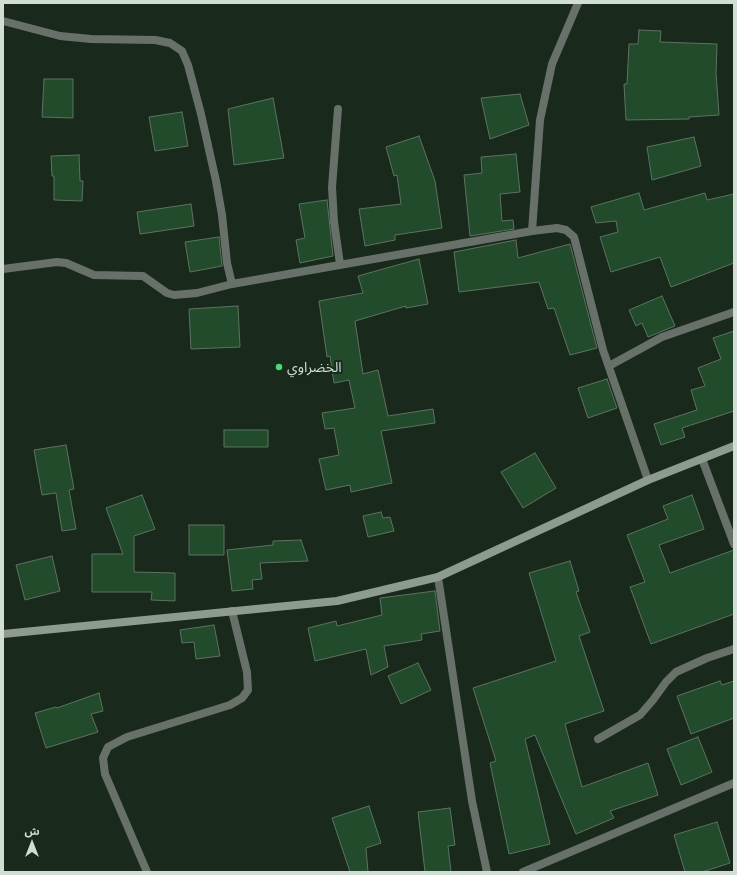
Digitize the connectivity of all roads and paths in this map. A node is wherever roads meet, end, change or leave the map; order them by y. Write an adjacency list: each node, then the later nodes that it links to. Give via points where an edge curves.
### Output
1 (578, 3): 4 (street, via 552,64 540,120)
2 (3, 21): 7 (street, via 60,36 155,40 170,43 182,51 188,65 215,174)
3 (338, 109): 5 (street, via 332,187)
4 (532, 231): 5 (street); 9 (street, via 557,228 566,230 574,237)
5 (340, 264): 7 (street)
6 (3, 269): 7 (street, via 66,263 94,275 143,276 174,295 197,293)
7 (232, 284)
8 (734, 312): 9 (street, via 662,336)
9 (609, 366): 12 (street)
10 (734, 446): 11 (street)
11 (702, 459): 12 (street); 13 (street)
12 (648, 480): 14 (street)
13 (734, 544)
14 (438, 577): 15 (street, via 337,601); 21 (street, via 472,801)
15 (232, 611): 16 (street); 20 (street, via 247,672 248,690 242,698 230,706 127,737 108,747 104,758 105,774)
16 (3, 634)
17 (734, 649): 18 (street, via 676,672 640,715)
18 (598, 739)
19 (734, 783): 22 (street)
20 (147, 872)
21 (487, 872)
22 (523, 872)

